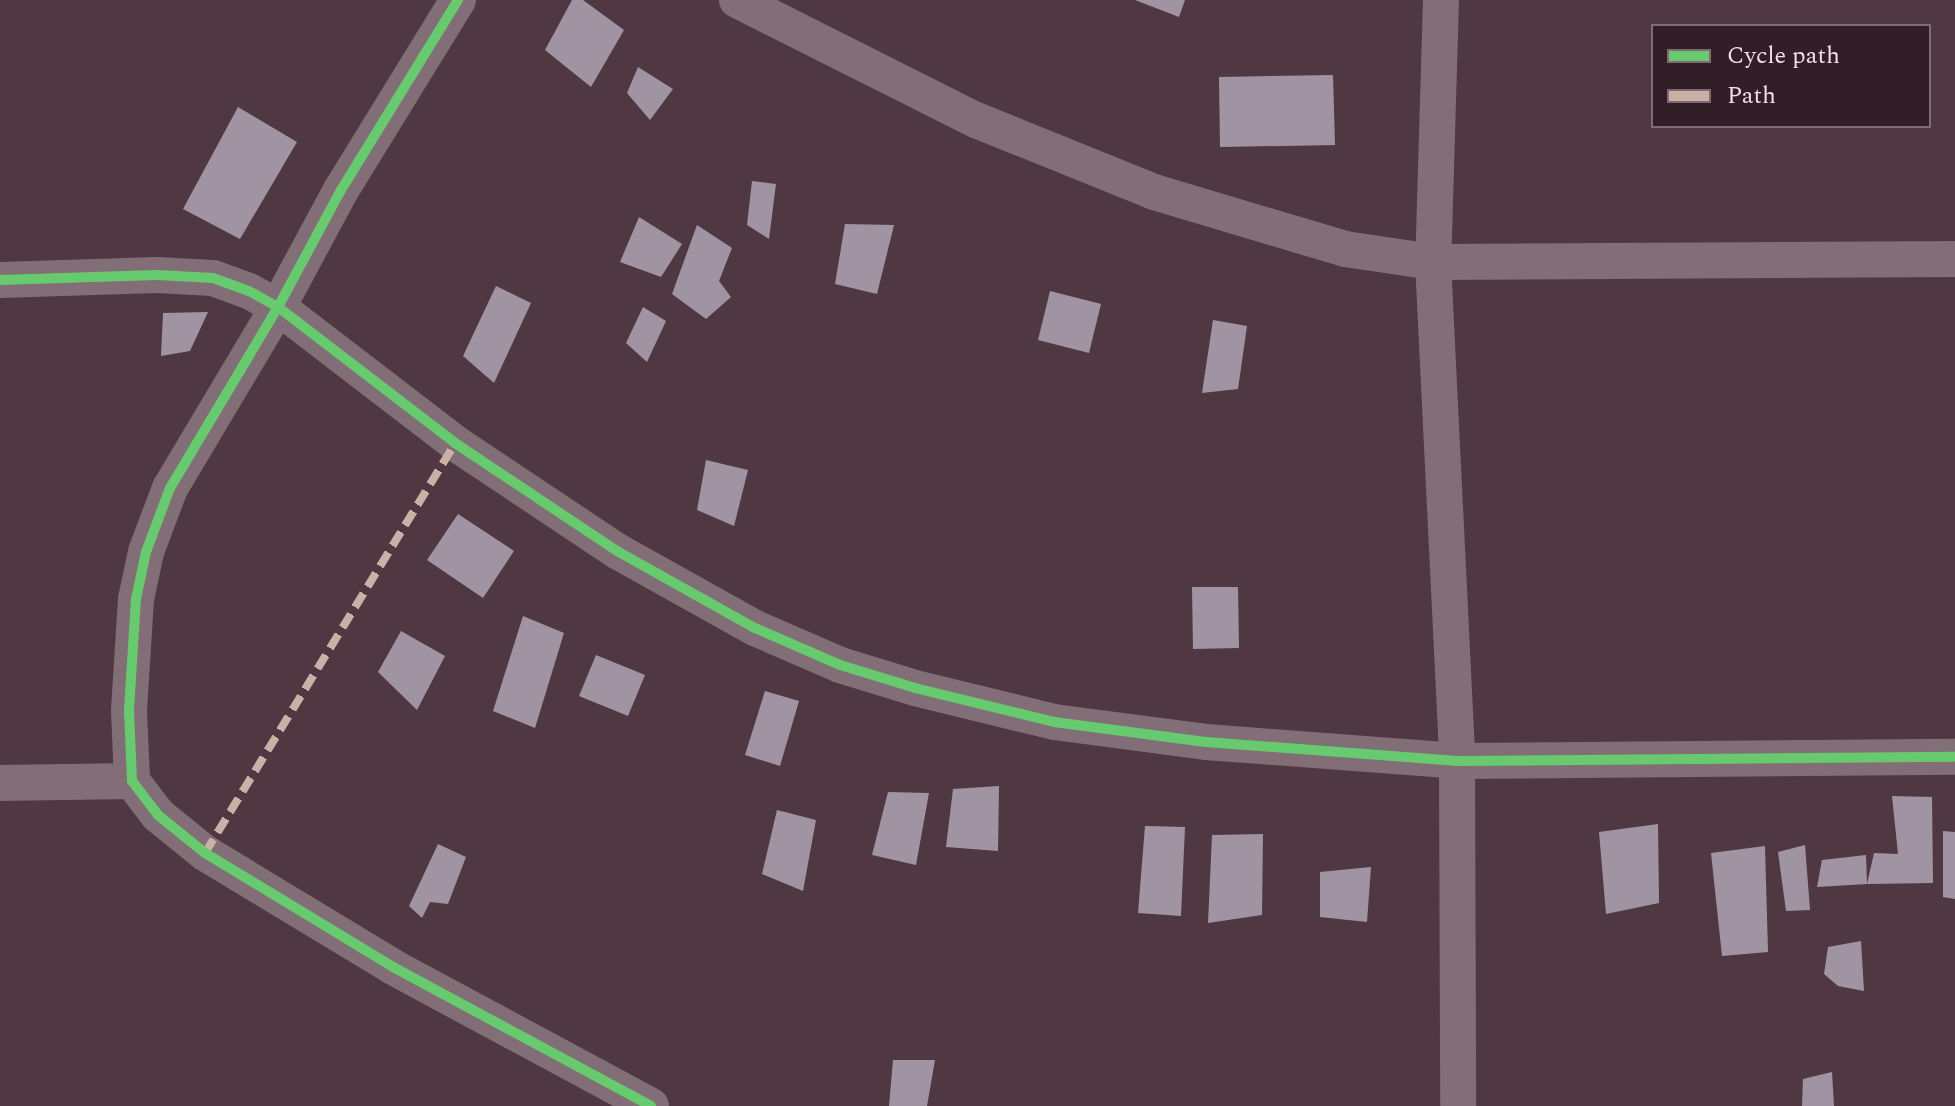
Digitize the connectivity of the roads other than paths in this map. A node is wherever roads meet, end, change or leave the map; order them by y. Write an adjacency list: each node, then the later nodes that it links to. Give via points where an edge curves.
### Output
1 (458, 0): 7 (street, via 341,190)
2 (737, 0): 5 (street, via 976,120 1154,192 1345,249)
3 (1441, 0): 5 (street)
4 (1955, 259): 5 (street)
5 (1433, 262): 9 (street)
6 (0, 280): 7 (street, via 213,278)
7 (278, 307): 9 (street, via 455,443 617,551 755,628 840,665 1054,722 1206,742); 10 (street, via 170,488 146,552 132,644)
8 (1955, 757): 9 (street)
9 (1457, 761): 13 (street)
10 (132, 781): 11 (street); 12 (street, via 158,815 205,853 393,967)
11 (0, 783)
12 (651, 1106)
13 (1458, 1106)

